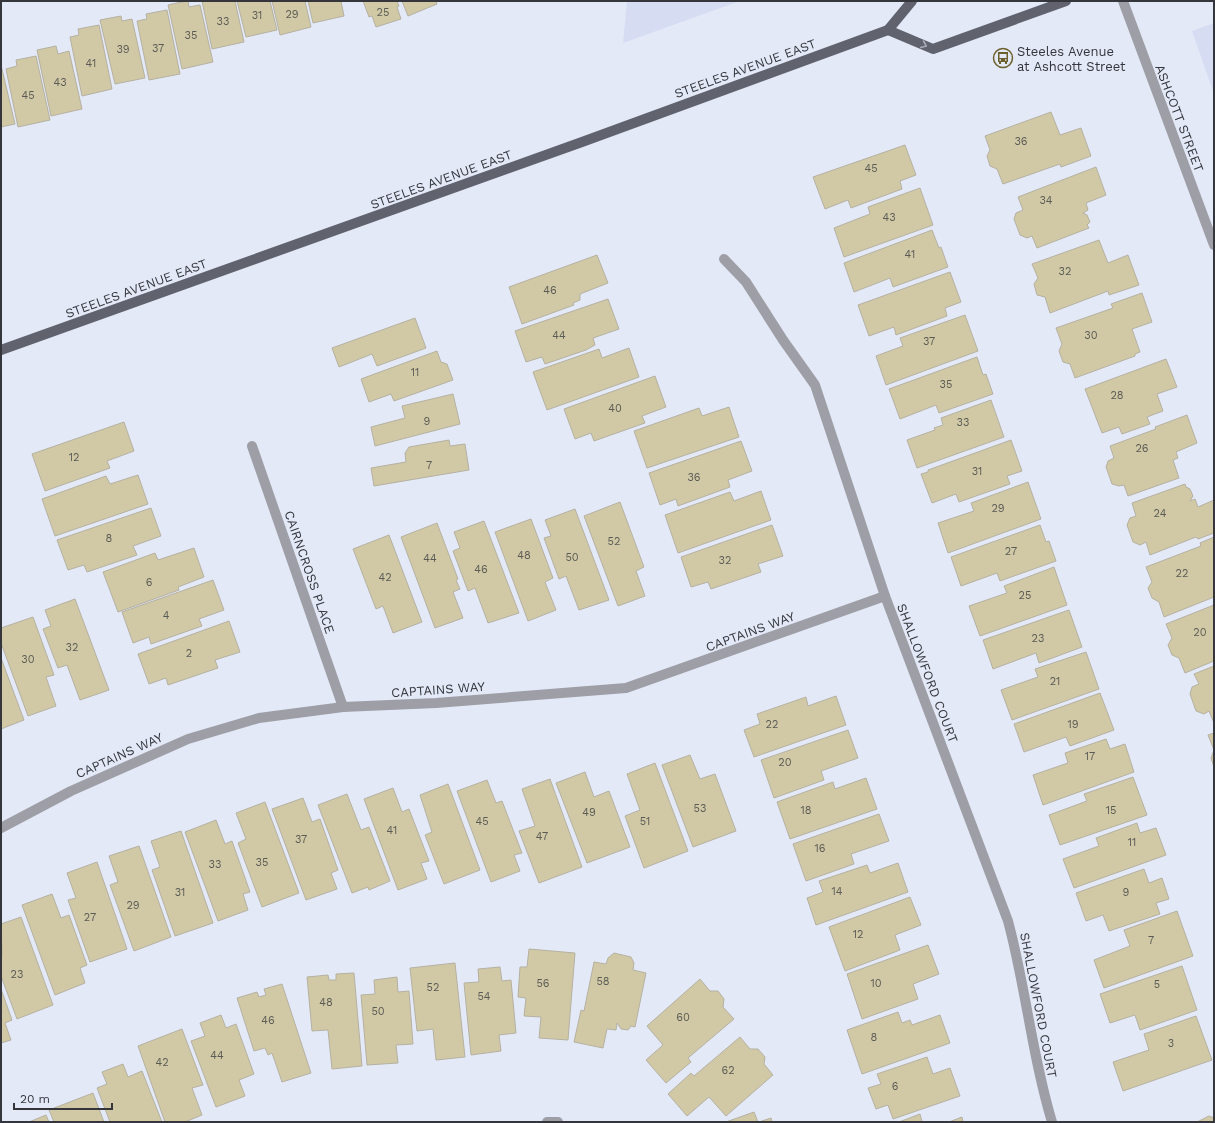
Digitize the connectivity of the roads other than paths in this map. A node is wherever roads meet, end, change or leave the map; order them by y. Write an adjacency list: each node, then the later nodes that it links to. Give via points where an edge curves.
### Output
1 (912, 1): 4 (main road)
2 (1066, 1): 4 (main road, one-way to 2, via 933,49)
3 (1123, 1): 5 (street, ASHCOTT STREET)
4 (888, 30): 8 (main road, STEELES AVENUE EAST, via 589,140)
5 (1211, 226): 6 (street, ASHCOTT STREET)
6 (1214, 245)
7 (724, 259): 10 (street, SHALLOWFORD COURT, via 746,282 782,340 815,385)
8 (1, 350)
9 (252, 446): 11 (street, CAIRNCROSS PLACE)
10 (884, 596): 11 (street, CAPTAINS WAY, via 626,688 436,703); 15 (street, SHALLOWFORD COURT, via 1008,921 1020,964 1026,1011 1040,1080)
11 (343, 706): 12 (street, CAPTAINS WAY, via 259,718 188,739 71,791)
12 (1, 828)
13 (547, 1122): 14 (street)
14 (558, 1122)
15 (1052, 1122)

